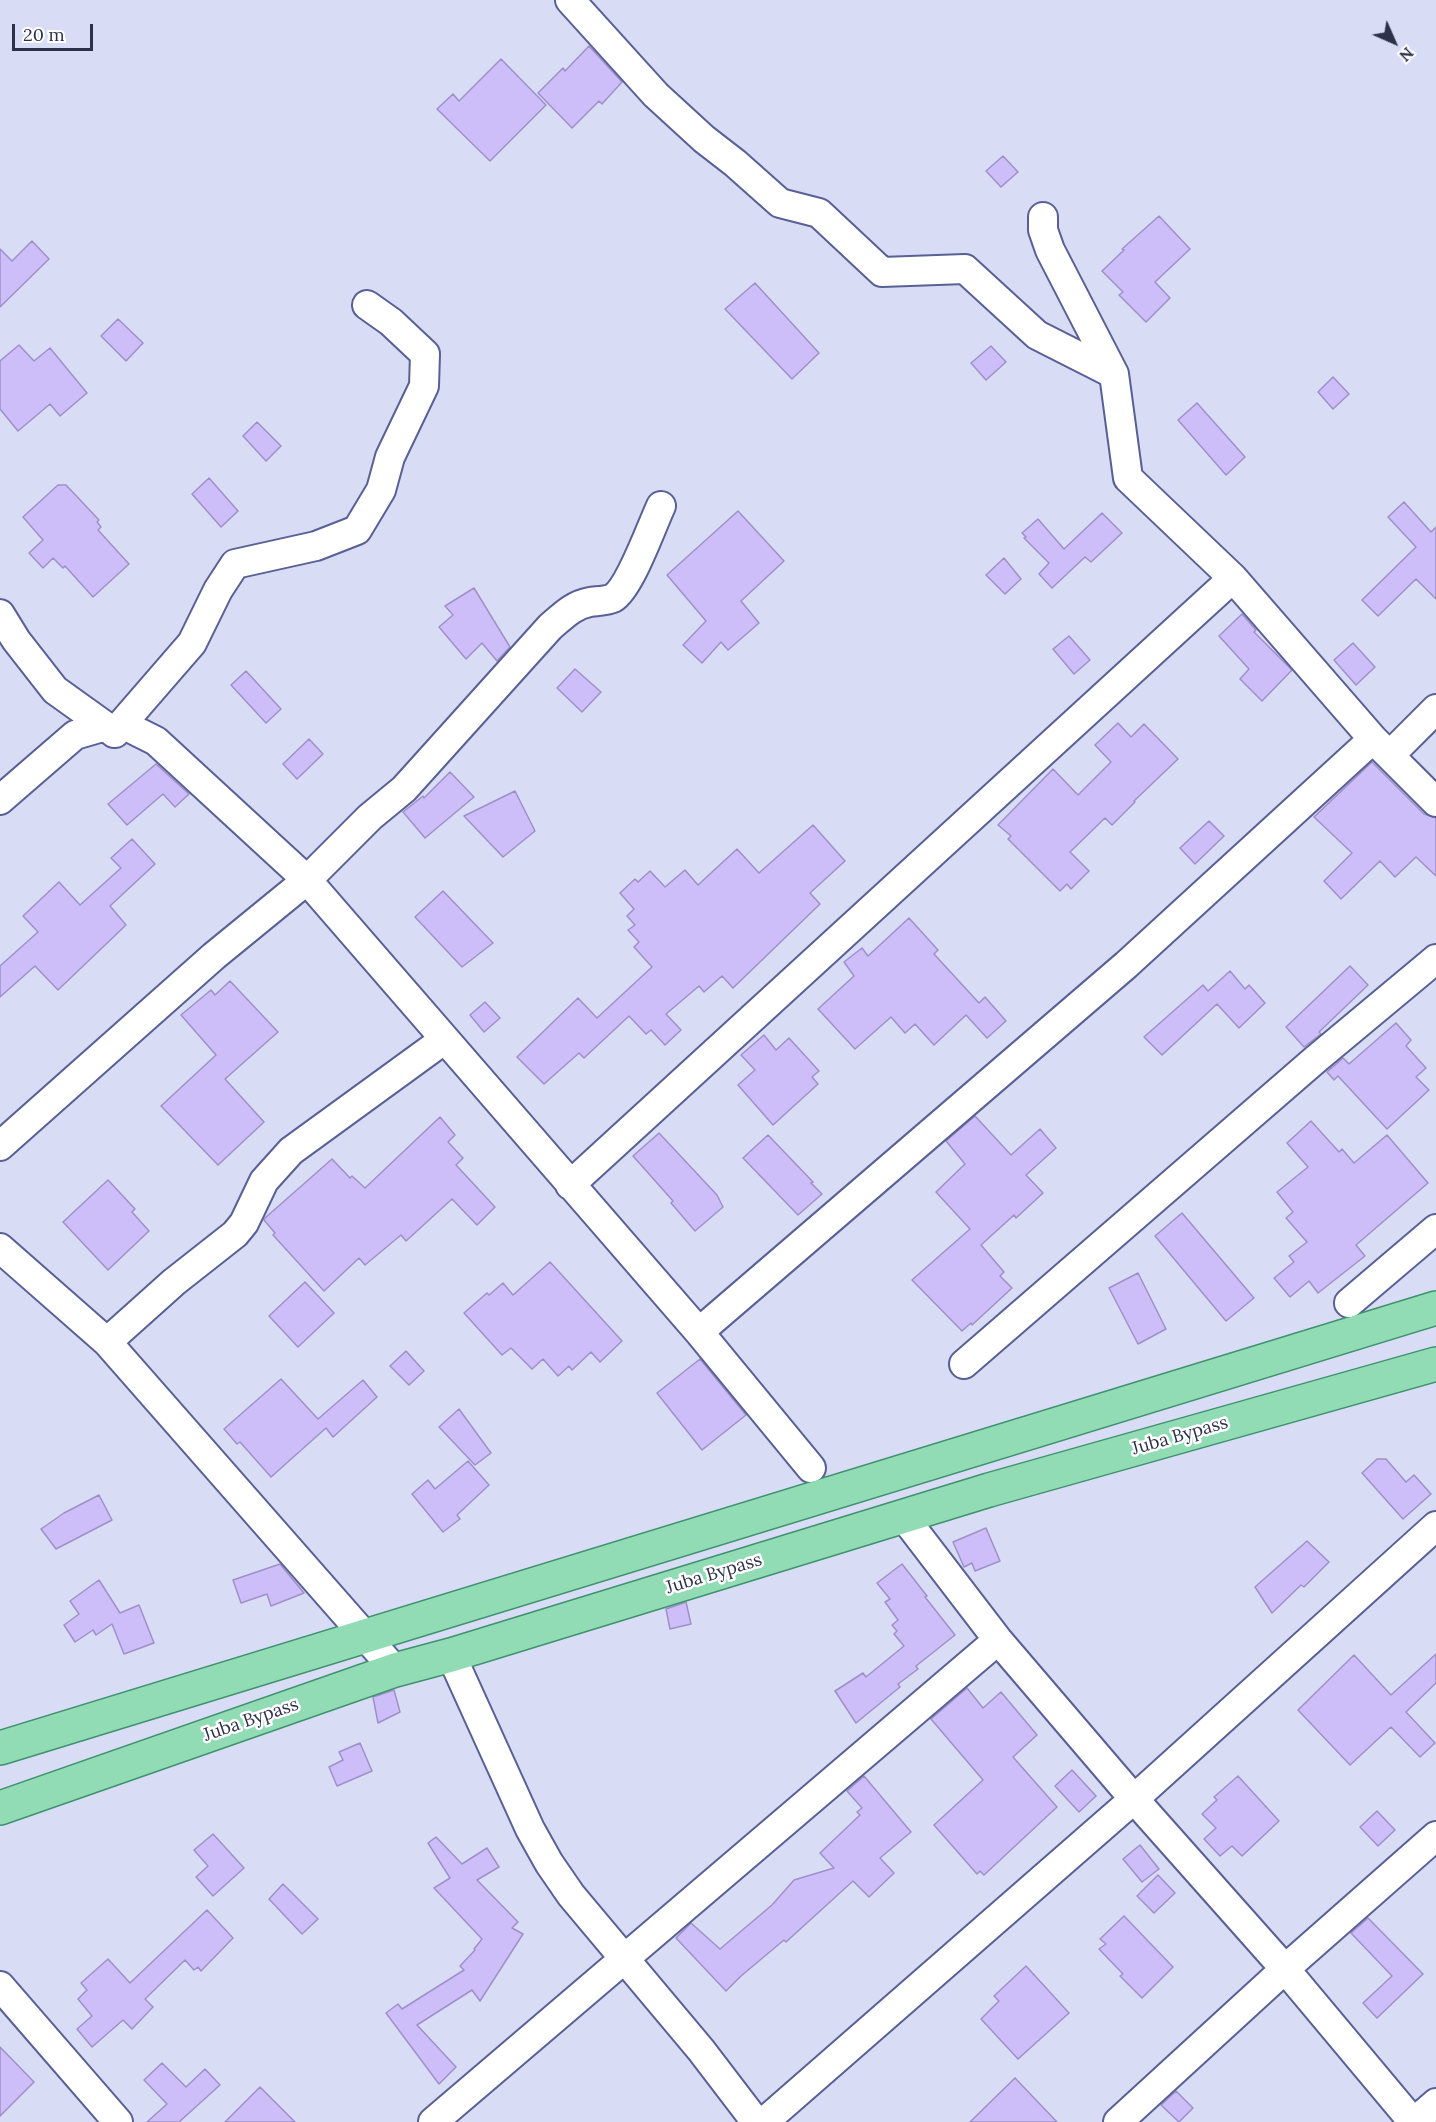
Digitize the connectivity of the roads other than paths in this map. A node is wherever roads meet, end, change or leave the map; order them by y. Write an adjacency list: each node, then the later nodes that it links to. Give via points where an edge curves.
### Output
1 (570, 0): 4 (street, via 656,95 780,203 819,213 882,272 965,269 1037,335)
2 (1043, 217): 4 (street, via 1050,250)
3 (367, 305): 9 (street, via 424,354 424,386 390,457 381,490 357,530 316,546 235,564 192,643)
4 (1114, 374): 6 (street, via 1128,478)
5 (661, 506): 14 (street, via 623,588 612,598 570,609 550,627 404,789)
6 (1233, 578): 11 (street); 18 (street)
7 (0, 614): 9 (street, via 56,690)
8 (1436, 709): 11 (street)
9 (114, 733): 10 (street)
10 (156, 741): 12 (street, via 128,727 99,728 75,735); 14 (street)
11 (1381, 747): 13 (street); 23 (street)
12 (0, 800)
13 (1436, 802)
14 (307, 880): 16 (street); 17 (street, via 214,956)
15 (1436, 959): 25 (street)
16 (445, 1040): 18 (street); 24 (street, via 291,1151 264,1181 235,1234)
17 (0, 1146)
18 (570, 1185): 23 (street)
19 (1436, 1229): 21 (street)
20 (0, 1248): 24 (street)
21 (1349, 1303)
22 (1436, 1308): 33 (main road)
23 (699, 1332): 27 (street)
24 (107, 1342): 32 (street)
25 (964, 1364)
26 (1436, 1364): 28 (main road, Juba Bypass)
27 (811, 1468)
28 (903, 1516): 30 (street); 31 (main road, Juba Bypass)
29 (1436, 1526): 34 (street)
30 (998, 1640): 34 (street); 37 (street)
31 (451, 1655): 32 (main road, Juba Bypass); 37 (street, via 549,1863)
32 (395, 1670): 35 (main road, Juba Bypass)
33 (0, 1748)
34 (1134, 1799): 38 (street); 44 (street)
35 (0, 1808)
36 (1436, 1836): 38 (street)
37 (626, 1959): 42 (street); 43 (street)
38 (1285, 1969): 45 (street); 46 (street)
39 (0, 1986): 41 (street)
40 (1436, 2103): 46 (street)
41 (118, 2122)
42 (433, 2122)
43 (756, 2122)
44 (764, 2122)
45 (1118, 2122)
46 (1413, 2122)

